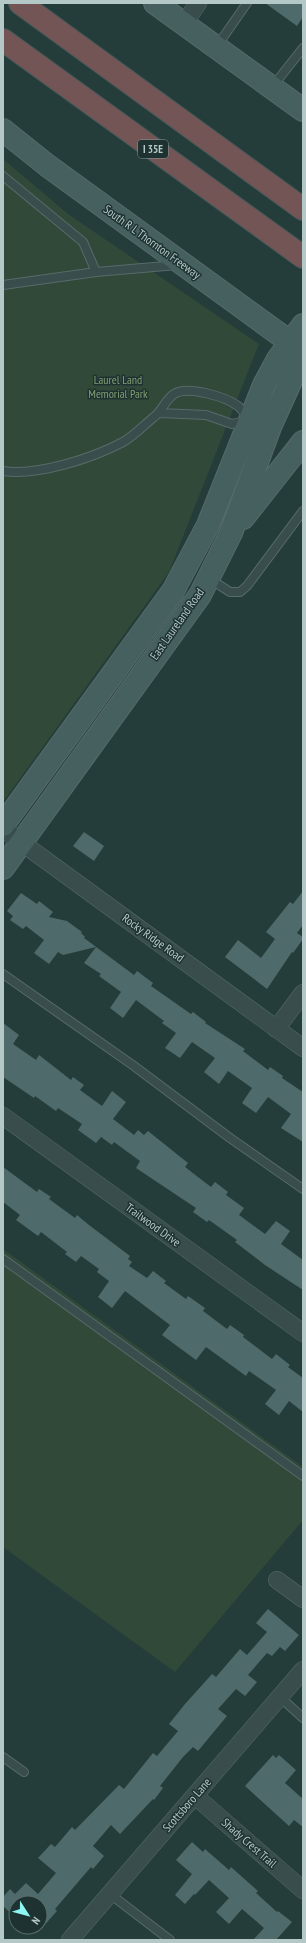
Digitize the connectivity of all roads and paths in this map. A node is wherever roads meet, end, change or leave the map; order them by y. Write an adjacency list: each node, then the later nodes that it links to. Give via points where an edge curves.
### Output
1 (20, 3): 13 (highway)
2 (156, 3): 5 (main road)
3 (198, 3): 5 (street)
4 (247, 3): 7 (lane)
5 (184, 24): 7 (main road)
6 (3, 40): 14 (highway, I 35E)
7 (216, 47): 9 (main road)
8 (303, 48): 9 (lane)
9 (272, 87): 10 (main road)
10 (303, 110)
11 (3, 130): 15 (main road, South R L Thornton Freeway)
12 (3, 176): 16 (lane, via 83,242)
13 (303, 209)
14 (303, 257)
15 (182, 264): 16 (lane); 18 (main road, South R L Thornton Freeway)
16 (96, 272): 17 (lane)
17 (3, 285)
18 (300, 343): 20 (main road, East Laureland Road, via 264,385); 21 (main road, East Laureland Road)
19 (159, 413): 20 (lane, via 206,415 232,424); 20 (lane, via 174,394 186,390 203,393 238,406); 23 (lane, via 124,441 82,460 31,470)
20 (249, 420): 21 (main road); 27 (main road, East Laureland Road, via 208,525 173,591)
21 (270, 427): 25 (main road, East Laureland Road)
22 (303, 442): 25 (main road)
23 (3, 471)
24 (303, 511): 26 (lane, via 240,592 230,592)
25 (231, 533): 26 (main road, East Laureland Road)
26 (208, 578): 29 (main road, East Laureland Road, via 200,595)
27 (3, 825)
28 (3, 829): 29 (street, Rocky Ridge Road)
29 (21, 842): 30 (main road, East Laureland Road); 33 (street, Rocky Ridge Road)
30 (3, 868)
31 (3, 974): 36 (lane)
32 (303, 993): 33 (street)
33 (276, 1029): 34 (street, Rocky Ridge Road)
34 (303, 1048)
35 (3, 1116): 38 (street, Trailwood Drive)
36 (303, 1189)
37 (3, 1259): 39 (lane)
38 (303, 1333)
39 (303, 1476)
40 (277, 1580): 41 (street)
41 (303, 1599)
42 (303, 1670): 43 (street, Scottsboro Lane)
43 (280, 1697): 44 (lane); 47 (street, Scottsboro Lane)
44 (303, 1718)
45 (3, 1757): 46 (lane)
46 (24, 1772)
47 (195, 1796): 48 (street, Shady Crest Trail); 49 (street, Scottsboro Lane)
48 (303, 1890)
49 (110, 1894): 50 (street, Scottsboro Lane); 51 (lane)
50 (70, 1940)
51 (170, 1940)

